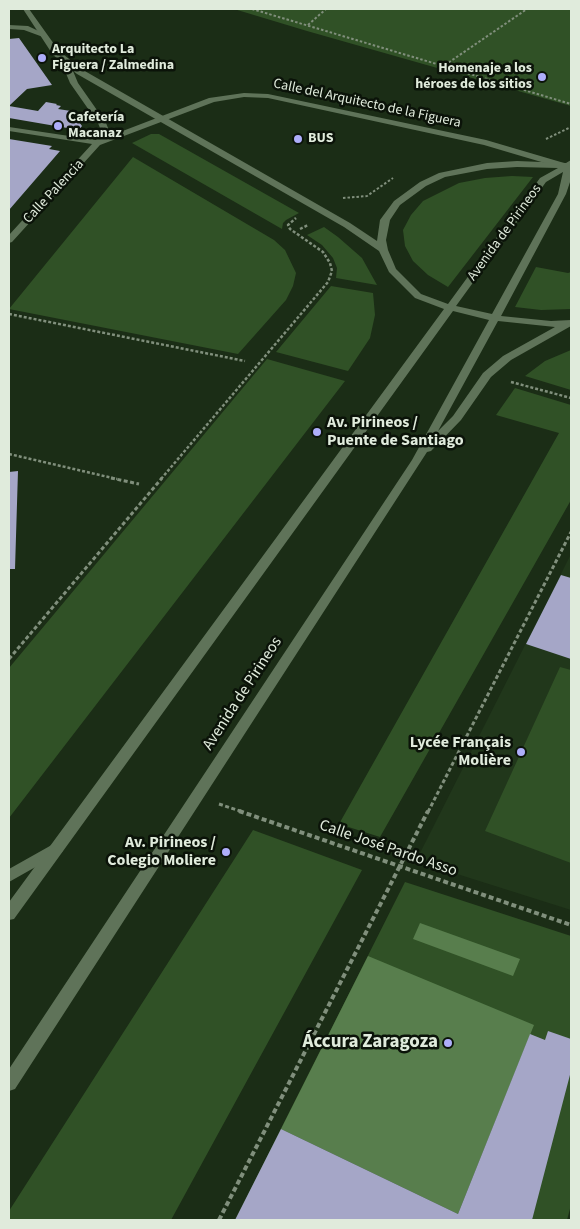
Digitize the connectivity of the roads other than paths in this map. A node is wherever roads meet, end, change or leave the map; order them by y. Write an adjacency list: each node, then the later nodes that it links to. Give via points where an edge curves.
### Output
1 (26, 9): 3 (main road)
2 (9, 27): 3 (main road, via 25,28)
3 (43, 35): 4 (main road)
4 (64, 59): 5 (main road, via 99,84); 7 (main road, via 74,83 104,128 104,137)
5 (161, 119): 7 (main road, Calle Palencia); 8 (main road, Calle del Arquitecto de la Figuera, via 223,97 268,96 486,143); 10 (main road, via 348,225)
6 (9, 129): 7 (main road)
7 (99, 143): 9 (main road, Calle Palencia)
8 (570, 166): 10 (main road, Avenida de Pirineos, via 487,166 442,175 397,202 385,220 381,240); 11 (main road, Avenida de Pirineos, via 543,180); 12 (main road, Avenida de Pirineos, via 562,194)
9 (9, 240)
10 (383, 250): 11 (main road, Avenida de Pirineos, via 392,270 404,284 418,296)
11 (450, 308): 12 (main road, Avenida de Pirineos); 15 (main road, Avenida de Pirineos)
12 (495, 318): 13 (main road, Avenida de Pirineos); 14 (main road, Avenida de Pirineos)
13 (571, 323): 14 (main road, via 506,358 487,375 457,418)
14 (416, 460): 18 (main road, Avenida de Pirineos)
15 (57, 848): 16 (main road); 17 (main road, Avenida de Pirineos)
16 (9, 876)
17 (9, 914)
18 (9, 1082)

